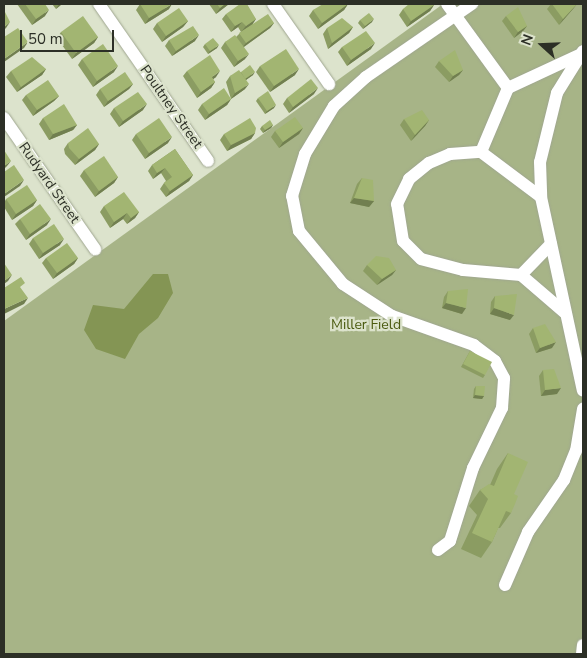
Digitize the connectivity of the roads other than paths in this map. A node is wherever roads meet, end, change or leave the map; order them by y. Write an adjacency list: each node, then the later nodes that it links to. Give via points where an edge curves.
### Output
1 (99, 4): 11 (street, Poultney Street)
2 (274, 4): 7 (street)
3 (447, 4): 5 (street)
4 (472, 4): 5 (street)
5 (457, 15): 8 (street); 19 (street, via 366,77 334,106 305,154 292,196 299,231 343,284 392,316 474,345 488,354 501,373 502,408 473,468 450,541)
6 (581, 52): 8 (street); 12 (street, via 557,93 545,128 540,162)
7 (329, 84)
8 (508, 88): 10 (street)
9 (4, 118): 14 (street, Rudyard Street)
10 (481, 152): 12 (street); 15 (street, via 450,154 417,171 400,192 397,227 412,252 431,263)
11 (208, 161)
12 (541, 197): 13 (street)
13 (551, 244): 15 (street); 16 (street)
14 (95, 249)
15 (521, 275): 16 (street)
16 (564, 312): 17 (street)
17 (583, 391)
18 (583, 409): 20 (street, via 576,451 564,480 528,532)
19 (438, 550)
20 (505, 585)
21 (583, 645): 22 (street)
22 (582, 654)

